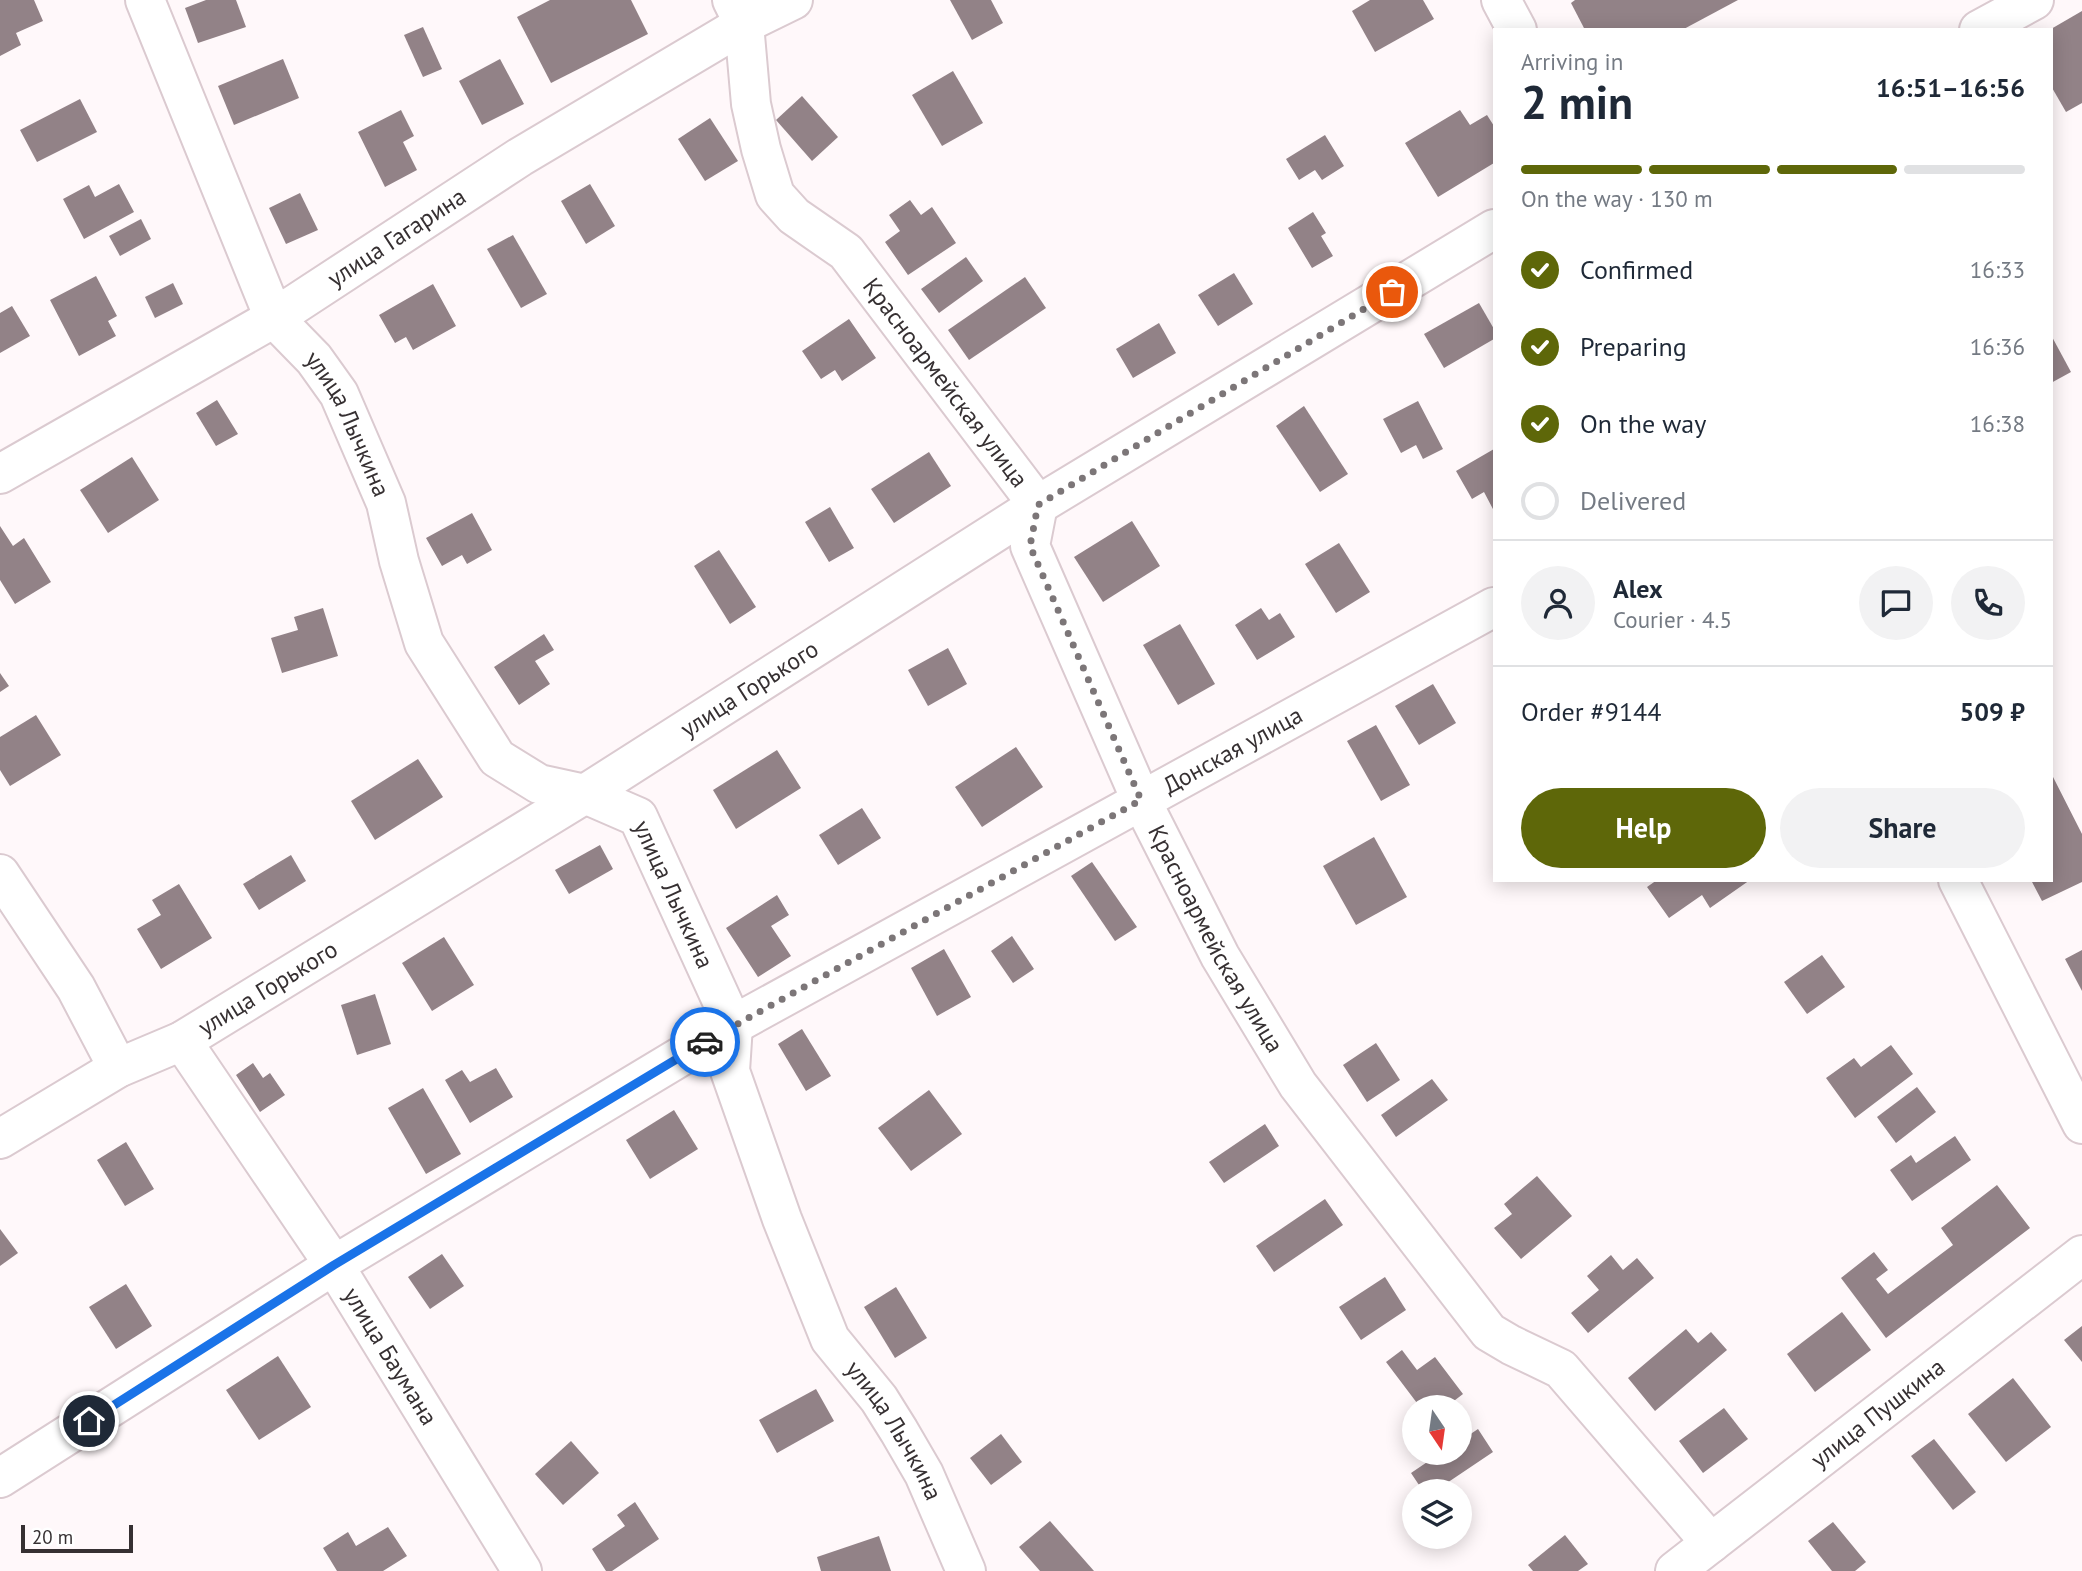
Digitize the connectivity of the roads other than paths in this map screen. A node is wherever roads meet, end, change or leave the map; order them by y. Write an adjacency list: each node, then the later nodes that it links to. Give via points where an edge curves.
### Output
1 (145, 0): 9 (street, улица Лычкина)
2 (793, 0): 5 (street, улица Гагарина)
3 (1501, 0): 6 (street)
4 (2034, 0): 7 (street)
5 (738, 12): 9 (street, улица Гагарина); 11 (street, Красноармейская улица, via 751,104 775,195 793,216 846,252)
6 (1516, 28)
7 (1983, 28)
8 (1493, 230): 11 (street, улица Горького)
9 (274, 318): 10 (street, улица Гагарина); 13 (street, улица Лычкина, via 314,359 339,394 386,503 424,643 497,758 539,784)
10 (0, 474)
11 (1038, 505): 13 (street, улица Горького); 14 (street, Красноармейская улица, via 1030,546)
12 (1493, 608): 14 (street, Донская улица)
13 (585, 794): 17 (street, улица Лычкина, via 638,817); 18 (street, улица Горького)
14 (1141, 800): 17 (street, Донская улица); 25 (street, Красноармейская улица, via 1220,956 1298,1085 1489,1332 1561,1369)
15 (0, 874): 19 (street, via 76,988)
16 (1959, 882): 20 (street)
17 (733, 1025): 23 (street, Донская улица); 27 (street, улица Лычкина, via 730,1072 830,1339 899,1431 924,1474)
18 (182, 1041): 19 (street, улица Горького); 23 (street, улица Баумана)
19 (118, 1068): 21 (street, улица Горького)
20 (2082, 1124)
21 (0, 1139)
22 (2082, 1255): 25 (street, улица Пушкина)
23 (334, 1265): 24 (street, Донская улица); 26 (street, улица Баумана)
24 (0, 1478)
25 (1711, 1543): 28 (street, улица Пушкина)
26 (522, 1571)
27 (966, 1571)
28 (1675, 1571)

